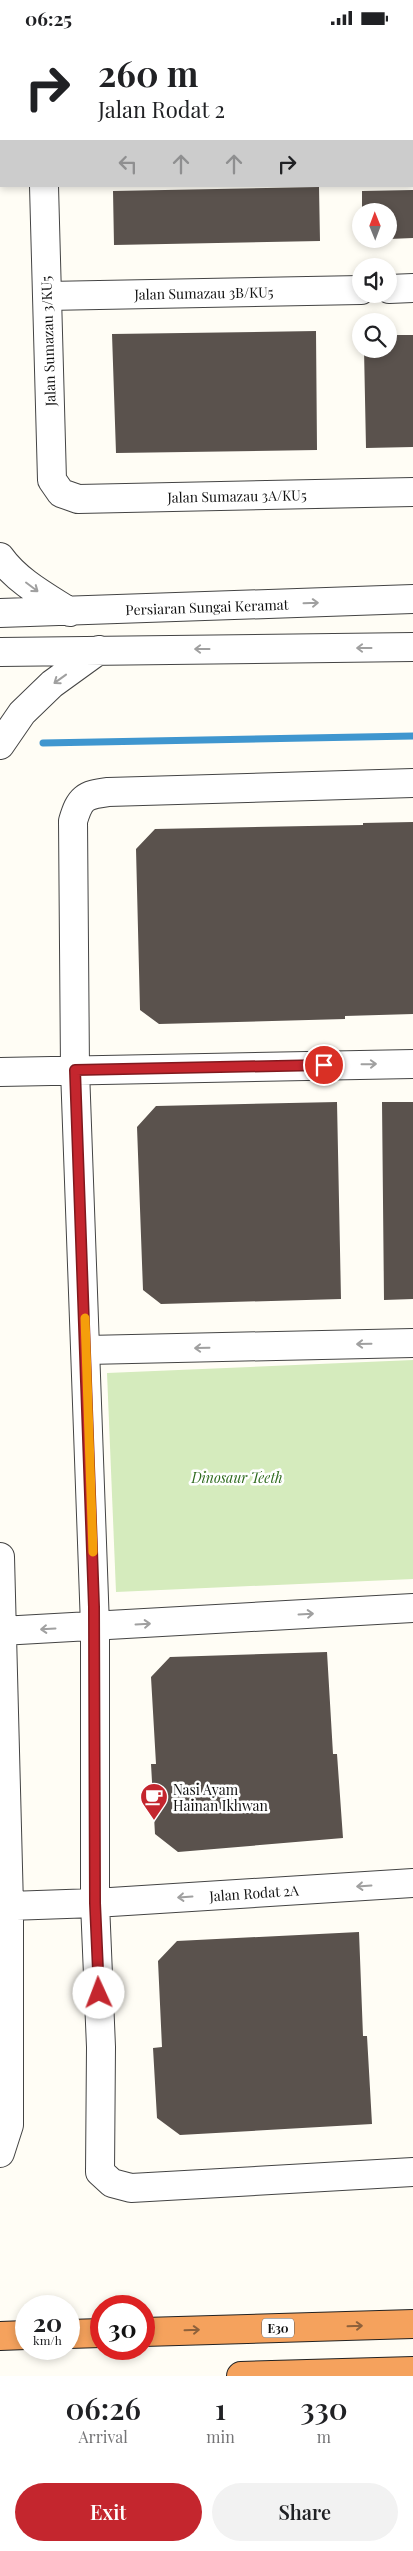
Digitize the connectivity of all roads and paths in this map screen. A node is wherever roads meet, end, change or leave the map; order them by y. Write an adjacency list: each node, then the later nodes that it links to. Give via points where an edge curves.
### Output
1 (44, 187): 5 (street, Jalan Sumazau 3/KU5)
2 (397, 289): 3 (street)
3 (413, 289)
4 (352, 290): 5 (street, Jalan Sumazau 3B/KU5)
5 (47, 296): 7 (street, Jalan Sumazau 3/KU5, via 52,480)
6 (413, 492): 7 (street, Jalan Sumazau 3A/KU5, via 78,499)
7 (61, 493)
8 (0, 557): 10 (street, one-way to 10, via 8,568 35,590)
9 (413, 599): 10 (street, Persiaran Sungai Keramat, one-way to 9)
10 (70, 611): 11 (street, Persiaran Sungai Keramat)
11 (0, 613)
12 (413, 647): 13 (street, one-way to 13)
13 (99, 650): 14 (street); 15 (street, one-way to 15, via 52,685 22,713)
14 (0, 653)
15 (0, 745)
16 (413, 783): 18 (street, via 108,792 89,794 78,803 73,821)
17 (413, 1063): 18 (street, one-way to 17)
18 (75, 1070): 19 (street); 21 (street)
19 (0, 1072)
20 (413, 1343): 21 (street, one-way to 21)
21 (87, 1350): 24 (street)
22 (0, 1557): 25 (street)
23 (413, 1608): 24 (street, one-way to 23)
24 (95, 1626): 25 (street, one-way to 25); 27 (street)
25 (1, 1631): 28 (street)
26 (413, 1883): 27 (street, Jalan Rodat 2A, one-way to 27)
27 (95, 1903): 28 (street, Jalan Rodat 2A); 30 (street, via 101,2047 99,2164 105,2178 131,2188)
28 (9, 1905): 29 (street, via 9,2125)
29 (0, 2153)
30 (413, 2172)
31 (413, 2324): 32 (highway, E30, one-way to 31)
32 (155, 2332)
33 (15, 2335): 34 (highway)
34 (0, 2336)
35 (413, 2371): 36 (highway)
36 (241, 2376)

